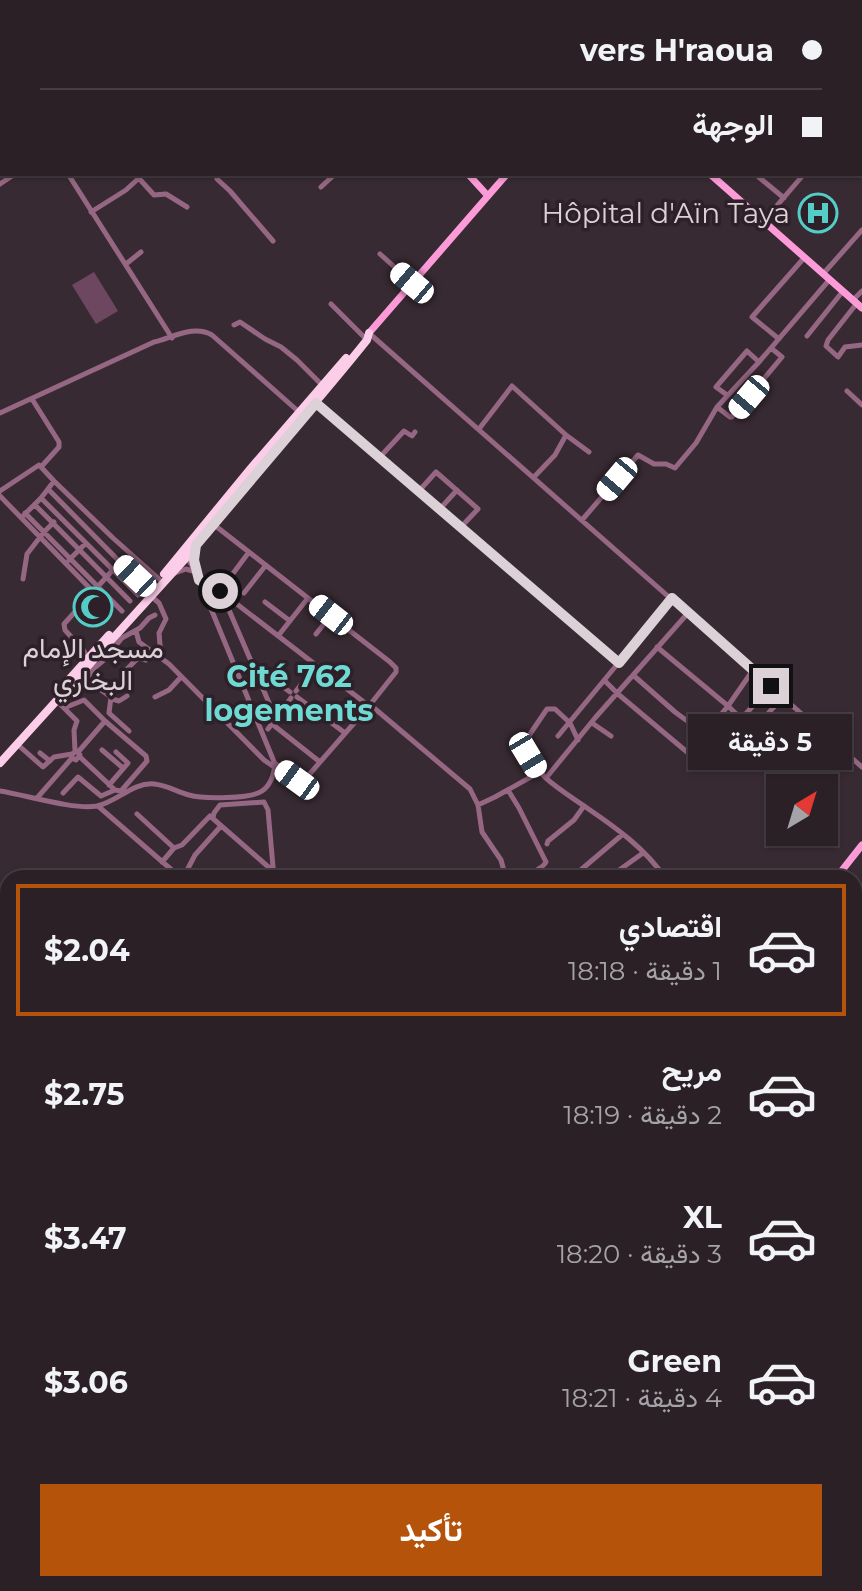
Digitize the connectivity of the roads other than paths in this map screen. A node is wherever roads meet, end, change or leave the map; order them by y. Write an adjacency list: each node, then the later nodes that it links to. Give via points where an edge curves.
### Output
1 (69, 176): 16 (street)
2 (137, 176): 15 (street, via 154,195 166,194); 16 (street, via 126,190)
3 (333, 176): 12 (street)
4 (470, 176): 13 (main road)
5 (505, 176): 13 (main road)
6 (712, 176): 17 (main road)
7 (757, 176): 11 (street)
8 (769, 176): 11 (street)
9 (802, 176): 14 (street)
10 (217, 179): 19 (street)
11 (764, 182): 14 (street)
12 (321, 187)
13 (488, 196): 25 (main road)
14 (784, 198): 17 (street)
15 (187, 207)
16 (91, 212): 23 (street)
17 (763, 222): 22 (main road)
18 (861, 234): 24 (street)
19 (273, 241)
20 (141, 252): 23 (street)
21 (380, 254): 25 (street)
22 (804, 258): 24 (main road); 34 (street, via 752,317)
23 (126, 264): 33 (street)
24 (827, 277): 26 (main road); 34 (street)
25 (412, 283): 31 (main road)
26 (843, 291): 29 (main road); 32 (street)
27 (862, 291): 29 (street)
28 (331, 304): 31 (street)
29 (858, 304): 35 (street, via 826,346 838,357 845,347)
30 (234, 325): 38 (street, via 240,322 281,347)
31 (366, 335): 38 (highway); 42 (highway); 47 (street)
32 (807, 336)
33 (172, 338): 41 (street); 45 (street, via 205,331)
34 (779, 339): 36 (street)
35 (862, 345)
36 (771, 348): 37 (street); 44 (street, via 782,357 732,417)
37 (759, 362): 40 (street); 40 (street, via 747,351 716,387)
38 (322, 386): 45 (highway)
39 (847, 391): 43 (street)
40 (727, 395): 44 (street)
41 (32, 399): 46 (street); 52 (street, via 59,442)
42 (316, 403): 51 (street); 66 (highway)
43 (862, 405)
44 (717, 407): 64 (street, via 675,468 638,455)
45 (299, 412): 73 (highway)
46 (0, 413)
47 (479, 429): 49 (street, via 512,386); 53 (street)
48 (415, 432): 51 (street, via 412,436 404,431)
49 (566, 435): 50 (street); 53 (street)
50 (589, 452)
51 (379, 458): 57 (street)
52 (41, 467): 54 (street); 58 (street)
53 (534, 477): 64 (street)
54 (54, 481): 55 (street); 80 (street)
55 (48, 489): 59 (street); 75 (street)
56 (457, 490): 57 (street, via 436,472); 61 (street); 67 (street, via 478,509)
57 (418, 492): 61 (street)
58 (0, 494): 62 (street)
59 (41, 498): 60 (street); 63 (street)
60 (35, 505): 62 (street); 65 (street)
61 (439, 510): 67 (street)
62 (23, 516): 68 (street)
63 (59, 516): 65 (street); 69 (street)
64 (582, 520): 88 (street)
65 (53, 523): 68 (street); 71 (street)
66 (212, 523): 70 (highway); 72 (street)
67 (460, 528): 104 (street)
68 (41, 534): 74 (street); 81 (street, via 25,559)
69 (86, 543): 71 (street); 77 (street)
70 (196, 545): 73 (highway); 78 (street)
71 (79, 550): 74 (street); 79 (street)
72 (249, 552): 76 (street); 83 (street)
73 (180, 558): 78 (street); 80 (highway)
74 (68, 561): 82 (street)
75 (120, 562): 77 (street); 84 (street)
76 (266, 565): 85 (street); 87 (street)
77 (113, 570): 79 (street); 86 (street)
78 (198, 576): 80 (street, via 184,569); 83 (street); 144 (street)
79 (107, 577): 82 (street); 89 (street)
80 (164, 578): 84 (highway)
81 (23, 579)
82 (95, 589): 91 (street); 93 (street); 105 (street, via 64,624 86,655)
83 (220, 591): 100 (street)
84 (151, 593): 103 (street, via 166,619 159,633); 105 (highway); 112 (highway)
85 (244, 593)
86 (138, 595)
87 (308, 598): 96 (street); 97 (street)
88 (672, 598): 94 (street); 104 (street)
89 (130, 601)
90 (265, 602): 97 (street)
91 (110, 609)
92 (229, 610): 106 (street)
93 (122, 611)
94 (688, 613): 101 (street); 109 (street)
95 (155, 615): 98 (street)
96 (331, 615): 99 (street); 122 (street, via 396,668)
97 (290, 621): 100 (street)
98 (136, 631): 102 (street, via 139,642); 112 (street)
99 (316, 634)
100 (278, 636): 107 (street)
101 (657, 647): 110 (street); 123 (street)
102 (153, 652): 103 (street); 108 (street)
103 (161, 658): 111 (street)
104 (619, 663): 113 (street)
105 (83, 664): 140 (highway)
106 (253, 665): 116 (street); 128 (street)
107 (316, 666): 116 (street); 122 (street)
108 (127, 669)
109 (753, 670): 114 (street); 123 (street)
110 (633, 675): 115 (street); 131 (street)
111 (181, 677): 118 (street); 144 (street)
112 (83, 678): 120 (street); 121 (highway)
113 (605, 681): 115 (street); 126 (street)
114 (771, 686): 119 (street); 124 (street)
115 (618, 694): 127 (street); 131 (street, via 687,752)
116 (294, 695): 128 (street); 130 (street)
117 (127, 696): 120 (street)
118 (155, 697)
119 (783, 697): 124 (street, via 753,730); 145 (street)
120 (112, 699): 129 (street, via 109,713)
121 (61, 704): 125 (street, via 84,700); 135 (highway); 139 (street, via 77,721)
122 (369, 706): 130 (street); 155 (street, via 470,789)
123 (728, 706): 124 (street); 131 (street)
124 (742, 718)
125 (105, 721): 139 (street); 150 (street, via 147,761 121,791)
126 (570, 723): 132 (street); 134 (street); 147 (street, via 555,709 547,709 531,732 525,749)
127 (592, 723): 133 (street); 134 (street)
128 (272, 724): 142 (street)
129 (129, 731)
130 (345, 733): 142 (street)
131 (705, 734)
132 (558, 736)
133 (611, 736)
134 (578, 740): 148 (street)
135 (17, 744): 141 (street, via 42,766); 143 (highway)
136 (102, 750): 146 (street)
137 (116, 752): 146 (street, via 128,761)
138 (40, 753): 141 (street)
139 (76, 754): 141 (street); 149 (street); 154 (street)
140 (0, 756)
141 (50, 761)
142 (320, 762): 144 (street, via 297,780)
143 (0, 763)
144 (275, 766): 156 (street, via 268,785 255,795 196,797 151,783)
145 (862, 767)
146 (123, 768): 149 (street)
147 (538, 773): 148 (street); 151 (street)
148 (546, 778): 157 (street)
149 (109, 785): 150 (street)
150 (115, 790): 153 (street, via 101,796 78,777)
151 (508, 790): 155 (street); 172 (street, via 546,862)
152 (0, 791): 154 (street)
153 (63, 793)
154 (37, 798): 156 (street)
155 (478, 805): 171 (street, via 482,832)
156 (98, 806): 166 (street)
157 (584, 806): 161 (street); 162 (street)
158 (137, 814): 164 (street)
159 (213, 818): 160 (street); 164 (street, via 207,817); 170 (street, via 220,805 264,802)
160 (221, 826): 168 (street); 169 (street)
161 (623, 834): 165 (street); 173 (street)
162 (547, 844)
163 (862, 845): 176 (main road)
164 (174, 848): 166 (street)
165 (643, 853): 174 (street); 175 (street)
166 (162, 862): 167 (street)
167 (172, 870)
168 (187, 870)
169 (269, 870)
170 (274, 870)
171 (504, 870)
172 (537, 870)
173 (581, 870)
174 (619, 870)
175 (660, 870)
176 (842, 870)

